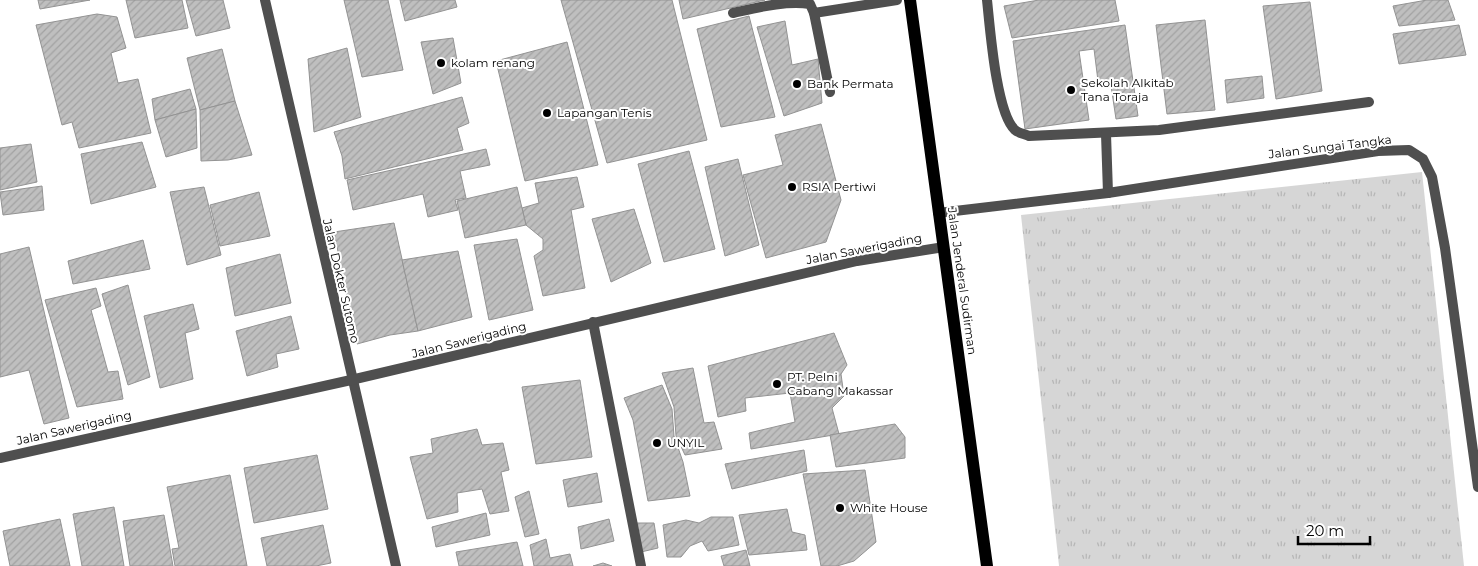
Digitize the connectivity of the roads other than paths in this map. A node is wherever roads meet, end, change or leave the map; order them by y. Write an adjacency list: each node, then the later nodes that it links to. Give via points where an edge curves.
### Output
1 (265, 0): 14 (street, Jalan Dokter Sutomo)
2 (897, 0): 6 (street)
3 (910, 0): 11 (main road, Jalan Jenderal Sudirman)
4 (987, 0): 9 (street, via 999,91 1006,117 1015,130 1029,136)
5 (732, 13): 6 (street, via 782,2 803,2 810,4)
6 (814, 14): 7 (street)
7 (830, 92)
8 (1369, 102): 9 (street)
9 (1106, 134): 10 (street)
10 (1108, 193): 11 (street, Jalan Sungai Tangka); 16 (street, Jalan Sungai Tangka, via 1378,151 1409,150 1423,159 1432,177 1445,248)
11 (938, 213): 12 (main road, Jalan Jenderal Sudirman)
12 (944, 247): 13 (street, Jalan Sawerigading, via 857,261); 19 (main road, Jalan Jenderal Sudirman)
13 (593, 322): 14 (street, Jalan Sawerigading); 18 (street)
14 (351, 380): 15 (street, Jalan Sawerigading); 17 (street, Jalan Dokter Sutomo)
15 (0, 458)
16 (1478, 487)
17 (396, 566)
18 (642, 566)
19 (987, 566)

